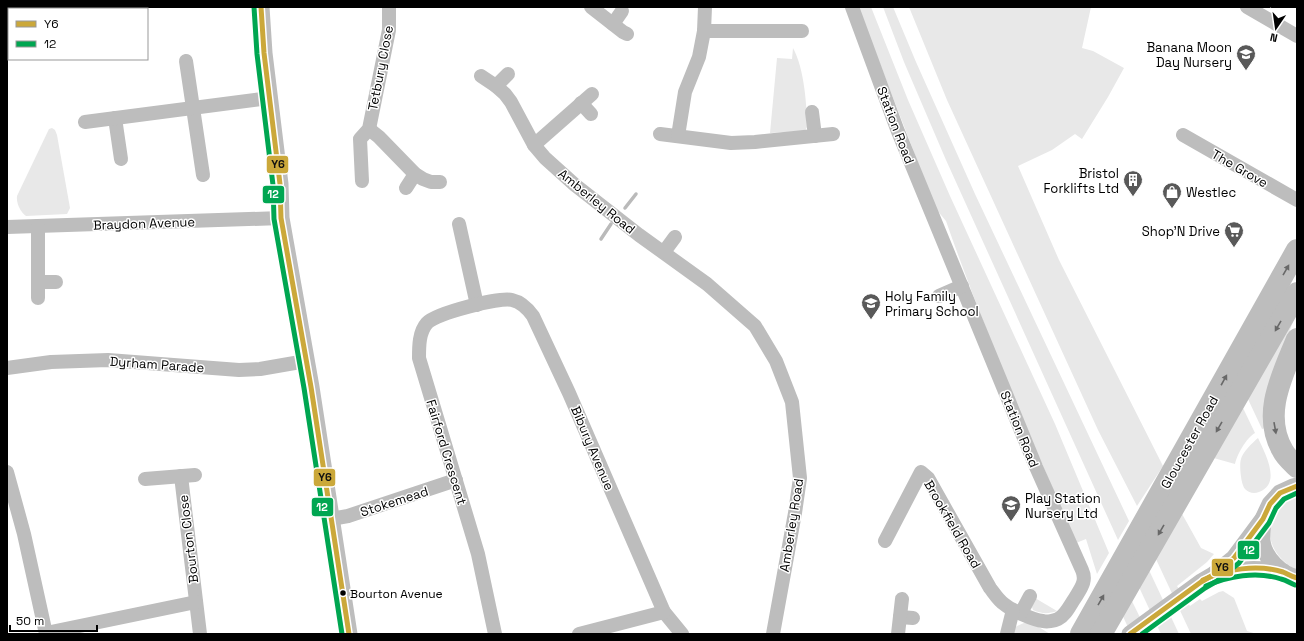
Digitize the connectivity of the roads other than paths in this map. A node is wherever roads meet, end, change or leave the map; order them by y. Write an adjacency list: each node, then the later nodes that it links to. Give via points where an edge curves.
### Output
1 (261, 7): 18 (street)
2 (389, 7): 25 (street, Tetbury Close, via 389,30)
3 (591, 7): 8 (street)
4 (705, 7): 9 (street)
5 (852, 7): 48 (street, Station Road, via 897,129)
6 (1247, 7): 12 (street)
7 (622, 11): 8 (street)
8 (613, 24): 10 (street)
9 (704, 31): 11 (street); 29 (street, via 699,57 685,92)
10 (627, 34)
11 (793, 35)
12 (1297, 36)
13 (186, 61): 20 (street)
14 (508, 74): 16 (street)
15 (480, 76): 16 (street, Amberley Road)
16 (496, 86): 31 (street, Amberley Road, via 511,102)
17 (592, 94): 19 (street)
18 (269, 98): 20 (street); 39 (street, via 280,184)
19 (581, 103): 22 (street); 31 (street)
20 (193, 108): 23 (street); 34 (street)
21 (812, 112): 30 (street)
22 (591, 114)
23 (115, 118): 24 (street); 32 (street)
24 (85, 122)
25 (369, 129): 33 (street, Tetbury Close); 35 (street, Tetbury Close, via 360,139)
26 (660, 134): 29 (street)
27 (833, 134): 30 (street)
28 (1183, 135): 38 (street, The Grove)
29 (678, 136): 30 (street, via 731,143)
30 (816, 136)
31 (534, 145): 45 (street, Amberley Road, via 576,185)
32 (121, 159)
33 (415, 174): 36 (street, Tetbury Close, via 431,182); 37 (street)
34 (203, 176)
35 (362, 181)
36 (440, 182)
37 (406, 188)
38 (1297, 200)
39 (281, 218): 41 (street, Braydon Avenue); 54 (street)
40 (459, 224): 52 (street)
41 (38, 226): 42 (street, Braydon Avenue); 46 (street)
42 (7, 227)
43 (675, 237): 45 (street)
44 (1297, 250): 83 (main road, Gloucester Road, one-way to 44)
45 (664, 252): 80 (street, Amberley Road, via 707,284 755,326 776,361 792,402 800,478)
46 (38, 282): 47 (street); 51 (street)
47 (56, 282)
48 (962, 286): 50 (street); 66 (street, Station Road, via 1036,467)
49 (1297, 293): 84 (main road, Gloucester Road, one-way to 84)
50 (939, 296)
51 (38, 298)
52 (477, 305): 61 (street, Fairford Crescent, via 434,318 427,323 419,342 419,358); 72 (street, Bibury Avenue, via 510,299 524,306 533,316)
53 (1297, 339): 56 (main road, one-way to 56, via 1277,389 1273,412 1275,431 1283,451)
54 (306, 361): 55 (street, Dyrham Parade, via 239,370 108,360 51,362); 63 (street)
55 (7, 368)
56 (1297, 467)
57 (7, 472): 74 (street, via 24,534)
58 (195, 475): 59 (street, Bourton Close)
59 (181, 476): 60 (street, Bourton Close); 71 (street, Bourton Close)
60 (145, 479)
61 (456, 480): 63 (street, Stokemead, via 348,516); 77 (street, Fairford Crescent, via 478,554)
62 (1297, 486): 64 (street, via 1280,493 1270,504)
63 (331, 519): 76 (street)
64 (1263, 519): 67 (street, via 1262,542 1269,559); 68 (street, via 1234,558)
65 (885, 541): 73 (street, Brookfield Road, via 921,472 928,478 990,588 1002,603)
66 (1082, 570): 73 (street, Brookfield Road, via 1085,577 1082,587 1058,619 1043,621)
67 (1290, 575): 68 (street, via 1263,568 1235,570)
68 (1207, 578): 85 (street)
69 (1030, 596): 73 (street)
70 (902, 599): 81 (street, via 907,617)
71 (196, 602): 74 (street, Bourton Close); 75 (street, Bourton Close)
72 (664, 612): 78 (street); 79 (street, Bibury Avenue)
73 (1017, 612): 82 (street)
74 (46, 634)
75 (200, 634)
76 (348, 634)
77 (495, 634)
78 (579, 634)
79 (682, 634)
80 (773, 634)
81 (898, 634)
82 (1007, 634)
83 (1081, 634)
84 (1101, 634)
85 (1130, 634)

